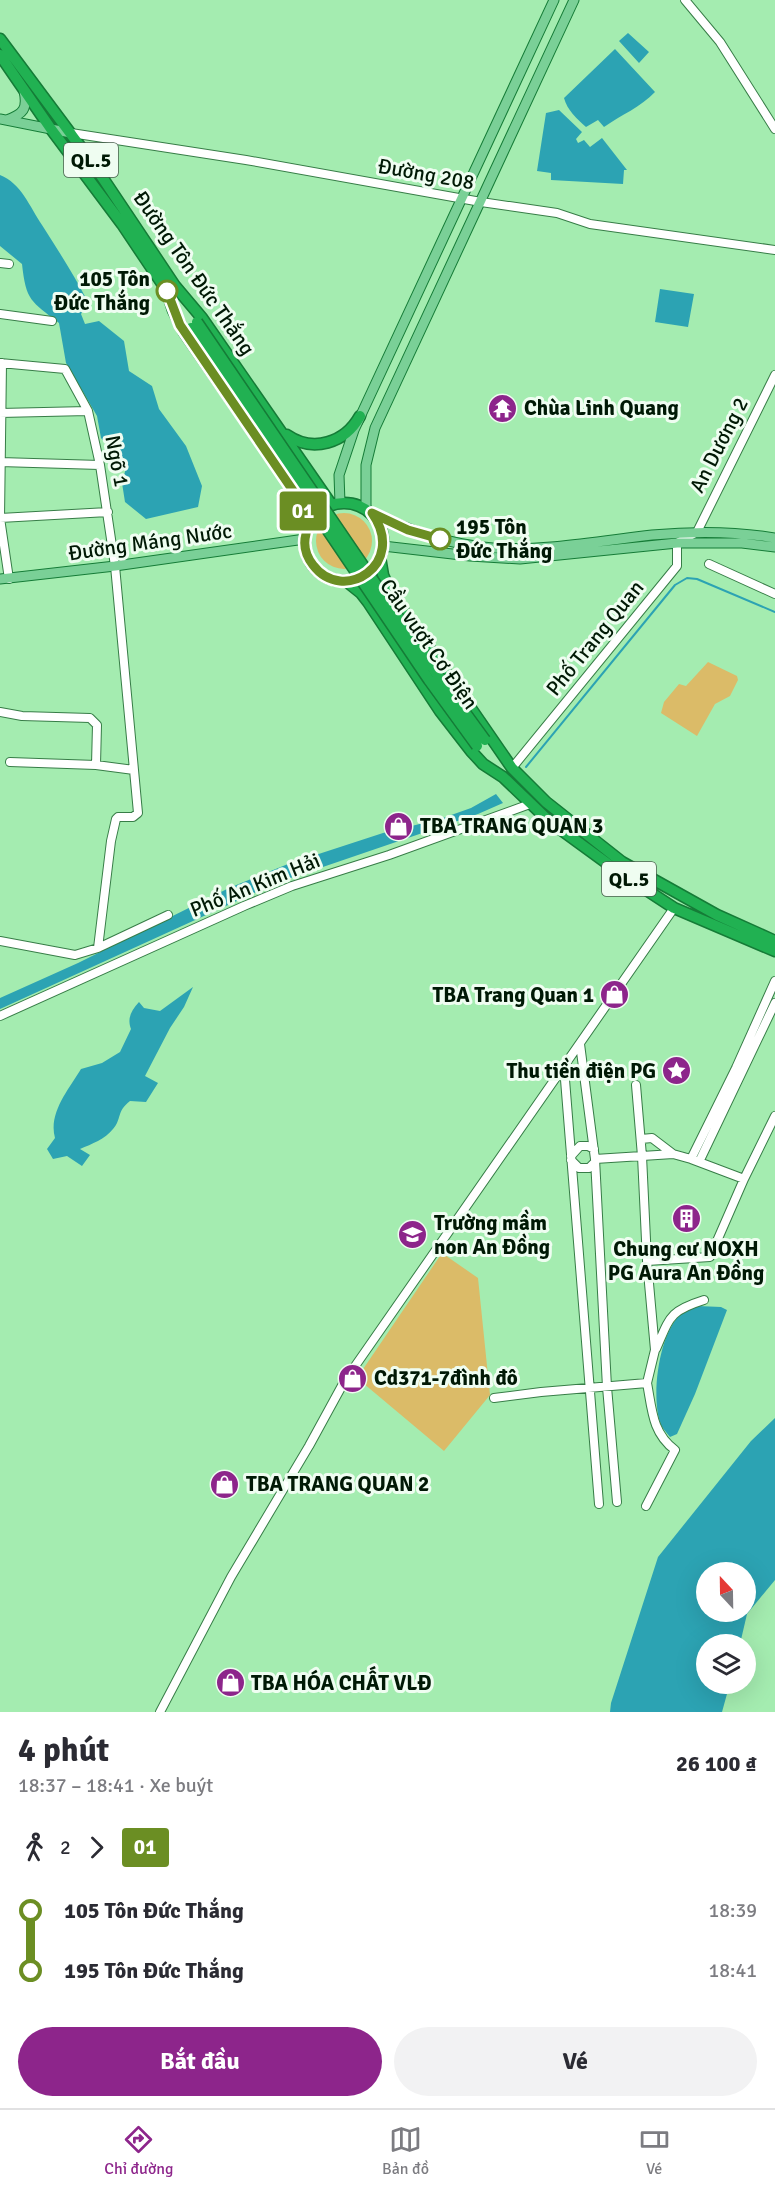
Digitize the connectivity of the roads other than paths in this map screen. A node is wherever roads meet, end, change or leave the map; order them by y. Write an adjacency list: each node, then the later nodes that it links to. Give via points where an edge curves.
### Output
1 (554, 0): 11 (main road)
2 (574, 0): 12 (main road)
3 (685, 0): 9 (street, via 720,42)
4 (0, 39): 10 (highway, Đường Tôn Đức Thắng / QL.5)
5 (0, 55): 6 (highway, Đường Tôn Đức Thắng / QL.5)
6 (23, 89): 7 (main road, via 25,109); 8 (highway, Đường Tôn Đức Thắng / QL.5)
7 (2, 120): 8 (main road)
8 (51, 129): 10 (main road); 14 (highway, Đường Tôn Đức Thắng / QL.5)
9 (775, 129)
10 (71, 133): 11 (street, Đường 208); 14 (highway, Đường Tôn Đức Thắng / QL.5)
11 (461, 198): 12 (street, Đường 208); 19 (main road)
12 (481, 202): 13 (street, Đường 208, via 557,213 590,224); 20 (main road)
13 (775, 250)
14 (171, 288): 24 (highway, Đường Tôn Đức Thắng, via 202,318); 31 (highway, Đường Tôn Đức Thắng, via 180,325 290,485); 45 (highway, Cầu vượt Cơ Điện, bridge, via 429,680)
15 (0, 314): 16 (street)
16 (52, 321)
17 (1, 363): 21 (street, Ngõ 1, via 65,369); 22 (street)
18 (775, 375): 32 (street, An Dương 2)
19 (375, 387): 20 (main road, via 379,399); 23 (main road)
20 (391, 394): 28 (main road, via 369,446)
21 (88, 411): 22 (street); 26 (street, Ngõ 1)
22 (1, 413): 25 (street)
23 (360, 416): 24 (highway, via 349,432 325,444 304,443); 27 (main road, via 339,475)
24 (281, 429): 27 (highway, Đường Tôn Đức Thắng)
25 (0, 463): 26 (street); 30 (street)
26 (100, 465): 29 (street, Ngõ 1)
27 (335, 504): 28 (highway, via 353,504); 31 (highway, via 316,515)
28 (369, 511): 32 (main road, via 408,530 491,548); 36 (highway, via 381,529)
29 (108, 512): 30 (street); 40 (street, Ngõ 1)
30 (0, 518): 41 (street)
31 (308, 526): 34 (highway)
32 (697, 532): 33 (main road); 35 (street)
33 (775, 538)
34 (305, 539): 40 (main road, Đường Máng Nước); 42 (highway, via 306,553 317,570 327,577)
35 (676, 543): 36 (main road, via 520,559); 37 (main road); 48 (street, Phố Trang Quan, via 677,566)
36 (383, 546): 38 (highway)
37 (775, 547)
38 (380, 557): 42 (highway, via 364,575); 48 (highway, QL.5, via 390,591)
39 (709, 564): 43 (street)
40 (116, 566): 41 (main road, Đường Máng Nước); 49 (street, Ngõ 1)
41 (4, 579)
42 (346, 580): 50 (highway, QL.5, via 368,602 458,734 483,764)
43 (775, 594)
44 (0, 712): 47 (street, via 90,718 97,725)
45 (481, 743): 48 (highway, Cầu vượt Cơ Điện); 50 (highway, Cầu vượt Cơ Điện)
46 (10, 762): 47 (street)
47 (96, 765): 49 (street)
48 (512, 768): 55 (highway, QL.5, via 546,802 622,862 717,915)
49 (134, 770): 56 (street, Ngõ 1, via 138,813 116,819)
50 (503, 777): 51 (highway, QL.5)
51 (530, 804): 52 (highway, QL.5, via 584,848); 60 (street, Phố An Kim Hải, via 292,886)
52 (674, 908): 57 (highway, QL.5); 61 (street)
53 (168, 915): 56 (street)
54 (0, 941): 56 (street, via 75,955)
55 (775, 941)
56 (98, 948)
57 (775, 951)
58 (775, 981): 71 (street)
59 (775, 1003): 71 (street)
60 (0, 1016)
61 (580, 1044): 62 (street); 66 (street)
62 (564, 1067): 69 (street); 83 (street, via 344,1382 231,1577)
63 (636, 1085): 65 (street)
64 (775, 1116): 72 (street)
65 (641, 1139): 67 (street, via 652,1138); 68 (street)
66 (594, 1149): 69 (street, via 580,1146); 70 (street)
67 (673, 1154): 68 (street); 71 (street)
68 (642, 1156): 70 (street); 73 (street)
69 (571, 1159): 70 (street, via 579,1168 589,1168); 78 (street)
70 (595, 1160): 77 (street)
71 (695, 1160): 72 (street)
72 (744, 1179): 73 (street, via 710,1257)
73 (646, 1261): 75 (street)
74 (704, 1300): 75 (street, via 673,1314)
75 (655, 1350): 76 (street)
76 (647, 1383): 77 (street); 82 (street, via 657,1430 675,1450)
77 (607, 1386): 78 (street); 80 (street)
78 (589, 1389): 79 (street); 81 (street)
79 (494, 1398)
80 (617, 1502)
81 (599, 1504)
82 (646, 1506)
83 (160, 1712)

